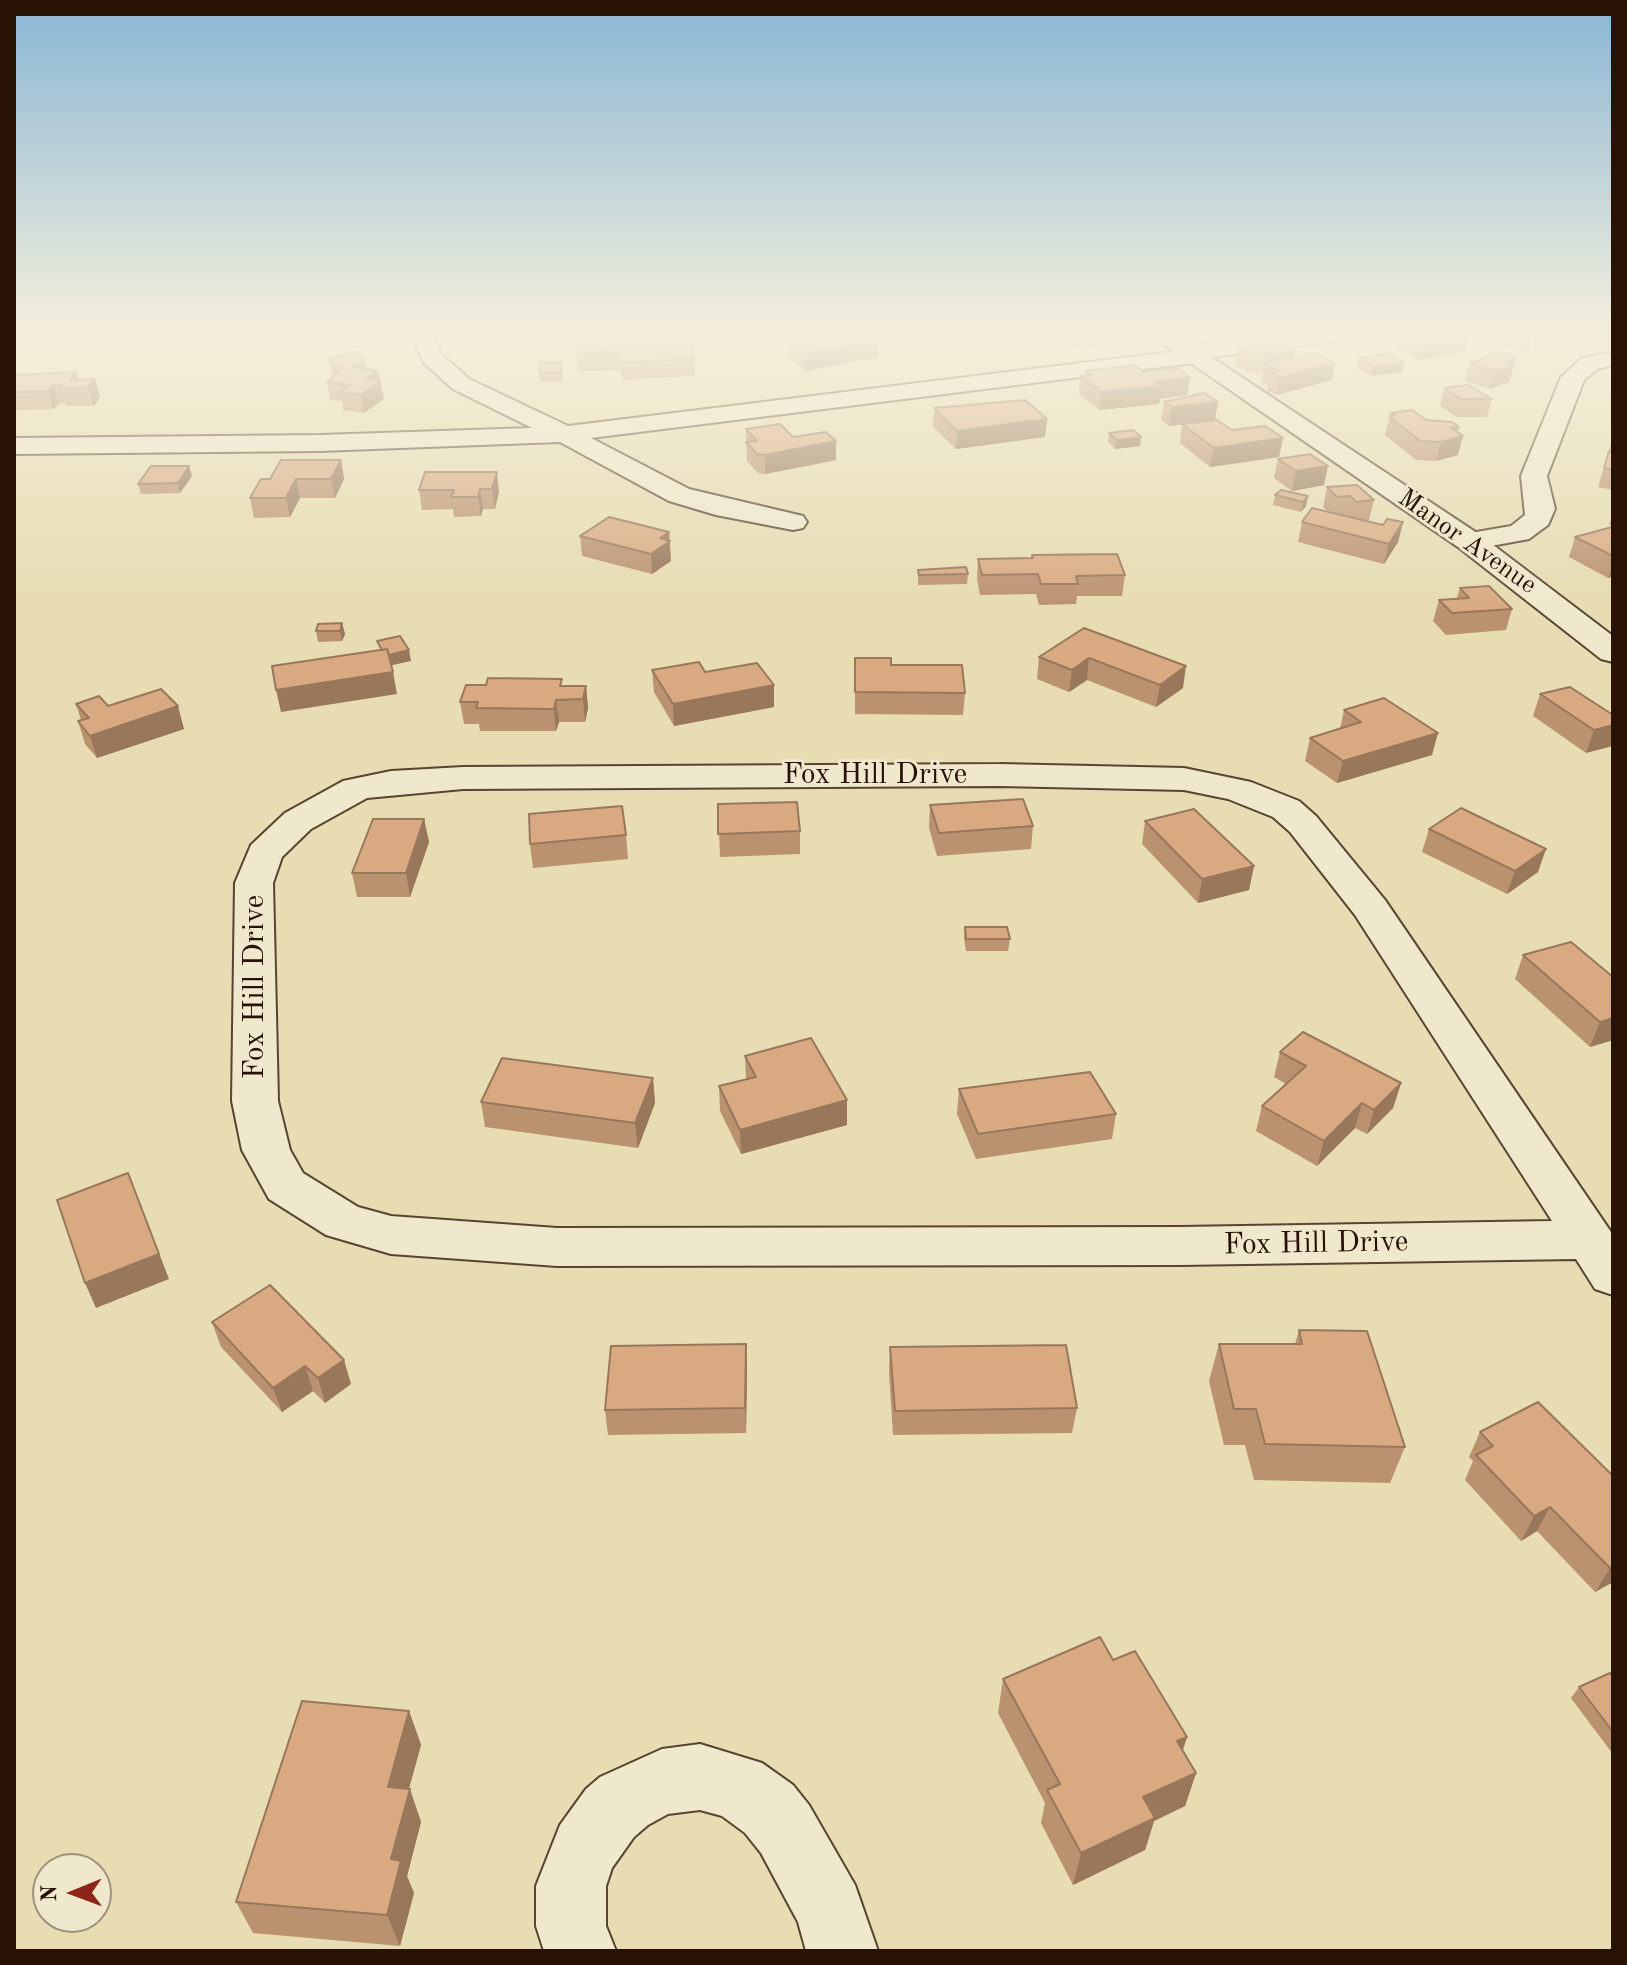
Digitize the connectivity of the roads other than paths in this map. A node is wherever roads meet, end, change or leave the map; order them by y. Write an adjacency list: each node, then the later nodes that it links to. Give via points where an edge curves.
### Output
1 (544, 424): 5 (street)
2 (647, 424): 5 (street)
3 (1294, 424): 8 (street, Manor Avenue)
4 (1555, 424): 8 (street, via 1534,476 1538,519 1519,533)
5 (565, 434): 6 (street); 7 (street, via 679,495)
6 (14, 446)
7 (793, 522)
8 (1469, 541): 9 (street, Manor Avenue)
9 (1613, 652)
10 (1600, 1258): 10 (street, Fox Hill Drive, via 1371,909 1303,824 1286,809 1238,790 1184,779 1000,775 391,782 356,789 298,821 264,853 254,883 255,1101 266,1150 286,1186 343,1222 391,1235 557,1247 1180,1246)
11 (580, 1951): 12 (street, via 571,1926 571,1886 584,1849 624,1801 662,1782 700,1777 738,1787 769,1809 830,1910)
12 (842, 1951)

